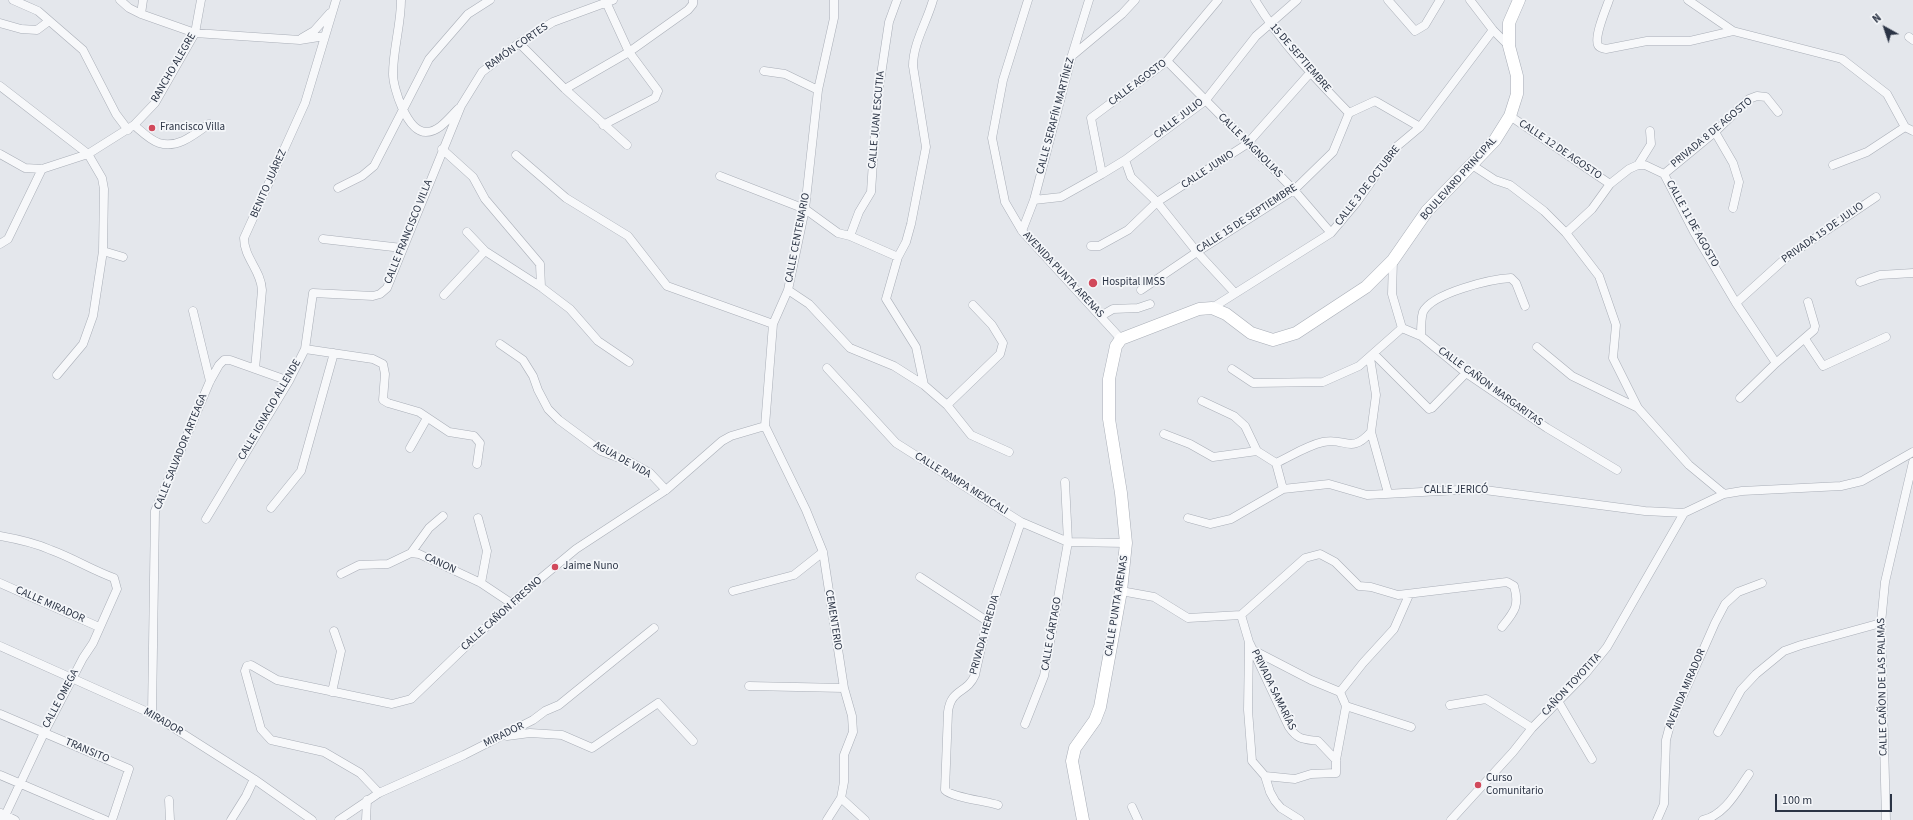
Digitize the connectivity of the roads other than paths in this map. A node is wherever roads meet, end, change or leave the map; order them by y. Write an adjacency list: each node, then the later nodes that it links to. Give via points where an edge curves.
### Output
1 (13, 0): 27 (street, via 38,11)
2 (120, 0): 26 (street)
3 (143, 0): 26 (street)
4 (202, 0): 32 (street, RANCHO ALEGRE)
5 (336, 0): 25 (street, BENITO JUÁREZ)
6 (490, 0): 47 (street, via 468,14 430,59)
7 (693, 0): 37 (street, via 688,10)
8 (834, 0): 44 (street, CALLE CENTENARIO, via 834,18)
9 (897, 0): 85 (street, CALLE JUAN ESCUTIA, via 889,22 876,101 872,192 859,212)
10 (933, 0): 94 (street, via 928,19 915,45 912,66 926,147 911,224)
11 (1028, 0): 81 (street, AVENIDA PUNTA ARENAS, via 1003,80 992,138 1005,202)
12 (1089, 0): 38 (street, CALLE SERAFÍN MARTÍNEZ)
13 (1135, 0): 38 (street)
14 (1218, 0): 39 (street, CALLE AGOSTO)
15 (1255, 0): 29 (street, 15 DE SEPTIEMBRE)
16 (1297, 0): 29 (street, CALLE JULIO)
17 (1388, 0): 18 (street, via 1415,31 1425,25)
18 (1440, 0)
19 (1470, 0): 30 (street)
20 (1519, 0): 36 (street, BOULEVARD PRINCIPAL, via 1509,23)
21 (1609, 0): 31 (street, via 1597,37 1600,48 1647,41 1690,41)
22 (1688, 0): 31 (street)
23 (609, 1): 35 (street, RAMÓN CORTES, via 553,22); 37 (street)
24 (403, 2): 47 (street, via 393,75)
25 (333, 9): 33 (street, BENITO JUÁREZ); 34 (street, via 314,31)
26 (141, 14): 32 (street)
27 (49, 21): 28 (street, via 37,30); 53 (street, via 83,50 116,114)
28 (0, 23)
29 (1270, 25): 41 (street, 15 DE SEPTIEMBRE); 45 (street, CALLE JULIO, via 1256,36)
30 (1493, 30): 36 (street); 54 (street, CALLE 3 DE OCTUBRE)
31 (1733, 31): 55 (street, via 1842,59 1887,94)
32 (195, 33): 34 (street); 53 (street, RANCHO ALEGRE, via 155,103)
33 (326, 36): 34 (street); 126 (street, BENITO JUÁREZ, via 305,104 244,238 244,248 262,280)
34 (300, 40)
35 (519, 43): 43 (street); 46 (street, RAMÓN CORTES, via 482,72)
36 (1509, 46): 50 (street, BOULEVARD PRINCIPAL, via 1517,76 1517,94)
37 (629, 52): 43 (street); 52 (street, via 658,91 658,95)
38 (1072, 55): 77 (street, CALLE SERAFÍN MARTÍNEZ)
39 (1168, 61): 45 (street, CALLE MAGNOLIAS); 70 (street, CALLE AGOSTO, via 1091,118)
40 (764, 72): 44 (street, via 785,74)
41 (1310, 73): 49 (street, 15 DE SEPTIEMBRE); 59 (street, CALLE JUNIO)
42 (0, 86): 63 (street)
43 (565, 89): 52 (street)
44 (818, 90): 80 (street, CALLE CENTENARIO)
45 (1205, 101): 59 (street, CALLE MAGNOLIAS); 65 (street, CALLE JULIO)
46 (461, 106): 47 (street, via 439,128 426,132 418,129); 61 (street, CALLE FRANCISCO VILLA)
47 (402, 109): 74 (street, via 374,166 362,176)
48 (1778, 112): 58 (street, PRIVADA 8 DE AGOSTO, via 1766,97 1757,96 1749,99)
49 (1349, 113): 54 (street, via 1375,101); 75 (street, CALLE 15 DE SEPTIEMBRE, via 1333,152)
50 (1510, 116): 66 (street, BOULEVARD PRINCIPAL, via 1495,140); 73 (street, CALLE 12 DE AGOSTO)
51 (209, 124): 53 (street, via 182,142 172,145 158,143)
52 (604, 125): 60 (street)
53 (131, 127): 63 (street, RANCHO ALEGRE)
54 (1420, 127): 83 (street, CALLE 3 DE OCTUBRE, via 1395,148 1357,202)
55 (1905, 127): 57 (street); 68 (street, via 1867,152)
56 (1650, 131): 67 (street, via 1651,144)
57 (1913, 131)
58 (1715, 132): 71 (street, PRIVADA 8 DE AGOSTO); 79 (street, via 1733,163 1739,182)
59 (1247, 144): 75 (street, CALLE MAGNOLIAS); 78 (street, CALLE JUNIO)
60 (628, 145)
61 (442, 149): 89 (street, CALLE FRANCISCO VILLA); 98 (street, via 473,177 485,199 540,264)
62 (0, 154): 69 (street, RANCHO ALEGRE, via 24,168)
63 (88, 154): 69 (street, RANCHO ALEGRE); 90 (street, via 102,178 104,189)
64 (516, 155): 112 (street, via 566,198 628,236 667,286)
65 (1125, 160): 70 (street, CALLE JULIO); 78 (street, via 1131,176)
66 (1472, 165): 84 (street, via 1495,180 1510,185); 95 (street, BOULEVARD PRINCIPAL, via 1427,211)
67 (1638, 165): 71 (street, CALLE 11 DE AGOSTO, via 1645,165); 73 (street)
68 (1832, 165)
69 (42, 169): 87 (street, via 8,239)
70 (1102, 174): 77 (street, CALLE JULIO, via 1060,197)
71 (1664, 174): 105 (street, CALLE 11 DE AGOSTO, via 1694,232)
72 (720, 176): 80 (street)
73 (1610, 184): 84 (street, via 1592,209)
74 (338, 188)
75 (1294, 190): 83 (street, CALLE MAGNOLIAS); 92 (street, CALLE 15 DE SEPTIEMBRE)
76 (1876, 196): 105 (street, PRIVADA 15 DE JULIO, via 1787,257)
77 (1034, 200): 81 (street, CALLE SERAFÍN MARTÍNEZ)
78 (1158, 202): 88 (street, CALLE JUNIO, via 1128,230 1100,246); 92 (street)
79 (1733, 208)
80 (805, 209): 85 (street, via 838,233); 99 (street, CALLE CENTENARIO)
81 (1022, 231): 111 (street, AVENIDA PUNTA ARENAS)
82 (467, 232): 91 (street)
83 (1331, 233): 101 (street, CALLE 3 DE OCTUBRE)
84 (1566, 233): 136 (street, via 1599,276 1616,325 1613,358)
85 (850, 236): 94 (street)
86 (323, 239): 89 (street)
87 (0, 244)
88 (1091, 246)
89 (402, 248): 102 (street, CALLE FRANCISCO VILLA, via 387,288 380,294 374,296)
90 (103, 251): 93 (street); 129 (street, via 93,316 82,344)
91 (485, 251): 98 (street); 103 (street)
92 (1197, 252): 100 (street, CALLE 15 DE SEPTIEMBRE); 101 (street)
93 (123, 257)
94 (898, 257): 132 (street, via 886,299 916,347)
95 (1393, 260): 109 (street, BOULEVARD PRINCIPAL, via 1366,287 1296,333 1273,340 1250,333 1226,314); 113 (street, via 1392,294)
96 (1913, 273): 97 (street, via 1880,274)
97 (1860, 282)
98 (541, 287): 123 (street, via 570,309 598,341)
99 (788, 290): 112 (street, CALLE CENTENARIO); 132 (street, via 809,304 850,348 894,366)
100 (1141, 290)
101 (1234, 292): 109 (street, CALLE 3 DE OCTUBRE)
102 (313, 293): 120 (street, CALLE IGNACIO ALLENDE)
103 (444, 295)
104 (1808, 302): 117 (street, via 1815,326)
105 (1736, 303): 124 (street, CALLE 11 DE AGOSTO)
106 (1150, 304): 111 (street, via 1138,308 1113,309)
107 (973, 305): 135 (street, via 992,325 1003,343 1000,354)
108 (1525, 306): 114 (street, via 1516,283 1511,278 1449,292 1433,301 1424,312)
109 (1212, 308): 116 (street, via 1199,309)
110 (193, 311): 130 (street)
111 (1102, 316): 116 (street, AVENIDA PUNTA ARENAS)
112 (773, 324): 138 (street, CALLE CENTENARIO)
113 (1402, 328): 114 (street, CALLE CAÑON MARGARITAS); 122 (street)
114 (1421, 336): 128 (street, CALLE CAÑON MARGARITAS)
115 (1886, 337): 117 (street, via 1823,366)
116 (1121, 339): 163 (street, CALLE PUNTA ARENAS, via 1116,346 1109,379 1109,419)
117 (1805, 339): 124 (street)
118 (500, 344): 151 (street, AGUA DE VIDA, via 523,360 548,409 559,420 601,451 650,473)
119 (1537, 347): 136 (street, via 1572,376)
120 (305, 349): 121 (street); 131 (street, CALLE IGNACIO ALLENDE)
121 (334, 352): 137 (street, via 374,359 383,364 383,400 419,412); 154 (street, via 301,471)
122 (1372, 356): 127 (street, via 1359,366 1323,382 1253,383); 128 (street, via 1429,409); 139 (street, via 1376,395)
123 (629, 362)
124 (1776, 363): 133 (street)
125 (827, 368): 160 (street, CALLE RAMPA MEXICALI, via 896,443)
126 (255, 369): 130 (street, CALLE SALVADOR ARTEAGA, via 224,360); 131 (street, CALLE SALVADOR ARTEAGA)
127 (1232, 369)
128 (1466, 373): 148 (street, CALLE CAÑON MARGARITAS, via 1547,428)
129 (57, 375)
130 (210, 381): 193 (street, CALLE SALVADOR ARTEAGA, via 155,511)
131 (289, 381): 159 (street, CALLE IGNACIO ALLENDE)
132 (924, 385): 135 (street)
133 (1740, 398)
134 (1202, 401): 142 (street, via 1234,416 1245,426)
135 (947, 405): 143 (street, via 971,435)
136 (1638, 408): 153 (street, via 1689,465)
137 (428, 418): 141 (street); 147 (street, via 449,432 474,436 480,443)
138 (765, 426): 151 (street, CALLE CAÑON FRESNO, via 722,441); 164 (street, CEMENTERIO, via 806,510)
139 (1371, 432): 146 (street, via 1365,440 1356,445 1323,442); 152 (street)
140 (1164, 434): 142 (street, via 1213,457)
141 (410, 448)
142 (1257, 451): 146 (street)
143 (1009, 452)
144 (1913, 452): 153 (street, via 1862,482 1841,486)
145 (1913, 462): 177 (street, CALLE CAÑON DE LAS PALMAS, via 1885,582)
146 (1276, 463): 150 (street)
147 (477, 464)
148 (1618, 470)
149 (1065, 482): 162 (street, CALLE CÁRTAGO)
150 (1283, 489): 152 (street, CALLE JERICÓ, via 1329,484 1367,495); 158 (street, via 1232,519 1210,524)
151 (666, 490): 174 (street, CALLE CAÑON FRESNO, via 576,550)
152 (1388, 493): 155 (street, CALLE JERICÓ, via 1478,489 1645,511)
153 (1724, 494): 155 (street)
154 (271, 508)
155 (1684, 513): 189 (street, CAÑON TOYOTITA, via 1607,648)
156 (443, 516): 165 (street, via 429,528)
157 (478, 518): 170 (street, via 487,551)
158 (1188, 518)
159 (206, 519)
160 (1021, 522): 162 (street, CALLE RAMPA MEXICALI); 176 (street, PRIVADA HEREDIA)
161 (0, 536): 178 (street, CALLE OMEGA, via 52,550 114,578 117,589)
162 (1068, 542): 163 (street, CALLE RAMPA MEXICALI); 194 (street, CALLE CÁRTAGO, via 1044,676)
163 (1126, 543): 172 (street, CALLE PUNTA ARENAS)
164 (823, 552): 171 (street, via 794,575); 186 (street, CEMENTERIO)
165 (411, 553): 166 (street, CANON, via 388,564 359,565); 170 (street, CANON, via 419,554)
166 (341, 574)
167 (920, 577): 176 (street)
168 (1762, 582): 229 (street, AVENIDA MIRADOR, via 1738,592 1725,604 1714,623 1670,725 1666,740 1664,804)
169 (0, 583): 178 (street, CALLE MIRADOR)
170 (481, 584): 174 (street, CANON)
171 (733, 591)
172 (1121, 591): 175 (street, via 1154,597 1188,618); 225 (street, CALLE PUNTA ARENAS, via 1100,707 1095,720 1075,748 1072,761)
173 (1409, 595): 175 (street, via 1359,586 1335,562 1320,554 1305,558); 179 (street, via 1507,582 1514,586 1518,598 1514,611); 188 (street, via 1394,629)
174 (511, 603): 187 (street, CALLE CAÑON FRESNO, via 410,699 392,704)
175 (1241, 615): 183 (street)
176 (987, 621): 212 (street, PRIVADA HEREDIA, via 972,682 953,696 949,703 945,790 952,795 986,801)
177 (1881, 624): 197 (street, via 1784,651 1741,690); 231 (street, CALLE CAÑON DE LAS PALMAS)
178 (99, 627): 184 (street, CALLE OMEGA, via 93,643)
179 (1502, 627)
180 (654, 628): 199 (street, MIRADOR, via 559,705)
181 (334, 630): 187 (street, via 342,651)
182 (0, 646): 184 (street, MIRADOR)
183 (1251, 646): 188 (street, via 1311,680); 202 (street, PRIVADA SAMARÍAS, via 1295,736 1318,740); 205 (street, via 1248,710 1252,761)
184 (72, 678): 193 (street, MIRADOR); 198 (street, CALLE OMEGA)
185 (749, 686): 186 (street)
186 (844, 688): 209 (street, CEMENTERIO, via 852,716 853,732 844,755)
187 (332, 692): 208 (street, CALLE CAÑON FRESNO, via 277,680 251,665 247,666 245,671 261,729 271,740 324,752 360,773)
188 (1340, 692): 191 (street)
189 (1558, 702): 196 (street, CAÑON TOYOTITA); 201 (street)
190 (1450, 705): 196 (street, via 1486,699)
191 (1346, 706): 195 (street); 202 (street)
192 (0, 714): 198 (street, TRANSITO)
193 (152, 714): 206 (street, MIRADOR)
194 (1026, 724)
195 (1411, 727)
196 (1532, 728): 228 (street, CAÑON TOYOTITA)
197 (1718, 732)
198 (44, 733): 207 (street, CALLE OMEGA); 217 (street, TRANSITO, via 129,769)
199 (498, 737): 200 (street, via 530,732 562,735 592,748 658,703); 208 (street, MIRADOR)
200 (693, 741)
201 (1592, 759)
202 (1336, 760): 205 (street, via 1336,773 1311,774 1295,779)
203 (1749, 774): 230 (street, via 1725,807 1716,815)
204 (0, 775): 207 (street)
205 (1265, 776): 227 (street, via 1270,792 1280,808)
206 (254, 779): 219 (street); 220 (street, MIRADOR)
207 (19, 784): 214 (street, CALLE OMEGA); 216 (street)
208 (380, 793): 211 (street, MIRADOR)
209 (841, 798): 223 (street, CEMENTERIO); 224 (street)
210 (169, 800): 218 (street)
211 (367, 800): 221 (street, MIRADOR); 222 (street)
212 (998, 806)
213 (1132, 807): 226 (street)
214 (3, 816): 215 (street)
215 (15, 820)
216 (105, 820)
217 (112, 820)
218 (170, 820)
219 (231, 820)
220 (312, 820)
221 (339, 820)
222 (366, 820)
223 (827, 820)
224 (865, 820)
225 (1083, 820)
226 (1138, 820)
227 (1300, 820)
228 (1451, 820)
229 (1657, 820)
230 (1703, 820)
231 (1886, 820)

